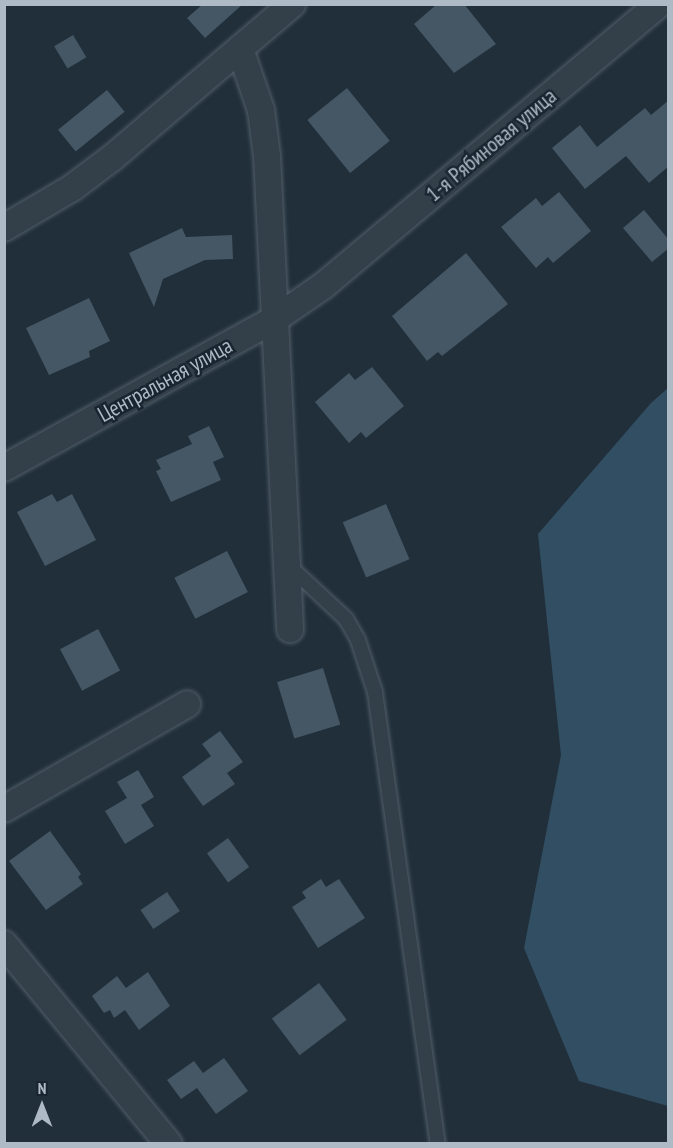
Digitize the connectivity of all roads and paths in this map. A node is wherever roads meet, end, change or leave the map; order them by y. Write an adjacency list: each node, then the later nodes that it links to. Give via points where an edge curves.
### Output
1 (292, 4): 3 (street)
2 (659, 4): 5 (street, 1-я Рябиновая улица)
3 (240, 49): 4 (street, via 112,158 72,188); 6 (street, via 261,110)
4 (4, 228)
5 (323, 286): 6 (street, Центральная улица)
6 (275, 319): 7 (street, Центральная улица); 8 (street)
7 (4, 468)
8 (287, 564): 9 (street); 14 (lane, via 346,619 358,640 375,692)
9 (290, 629)
10 (187, 704): 11 (street)
11 (4, 809)
12 (4, 944): 13 (street)
13 (169, 1143)
14 (438, 1143)

